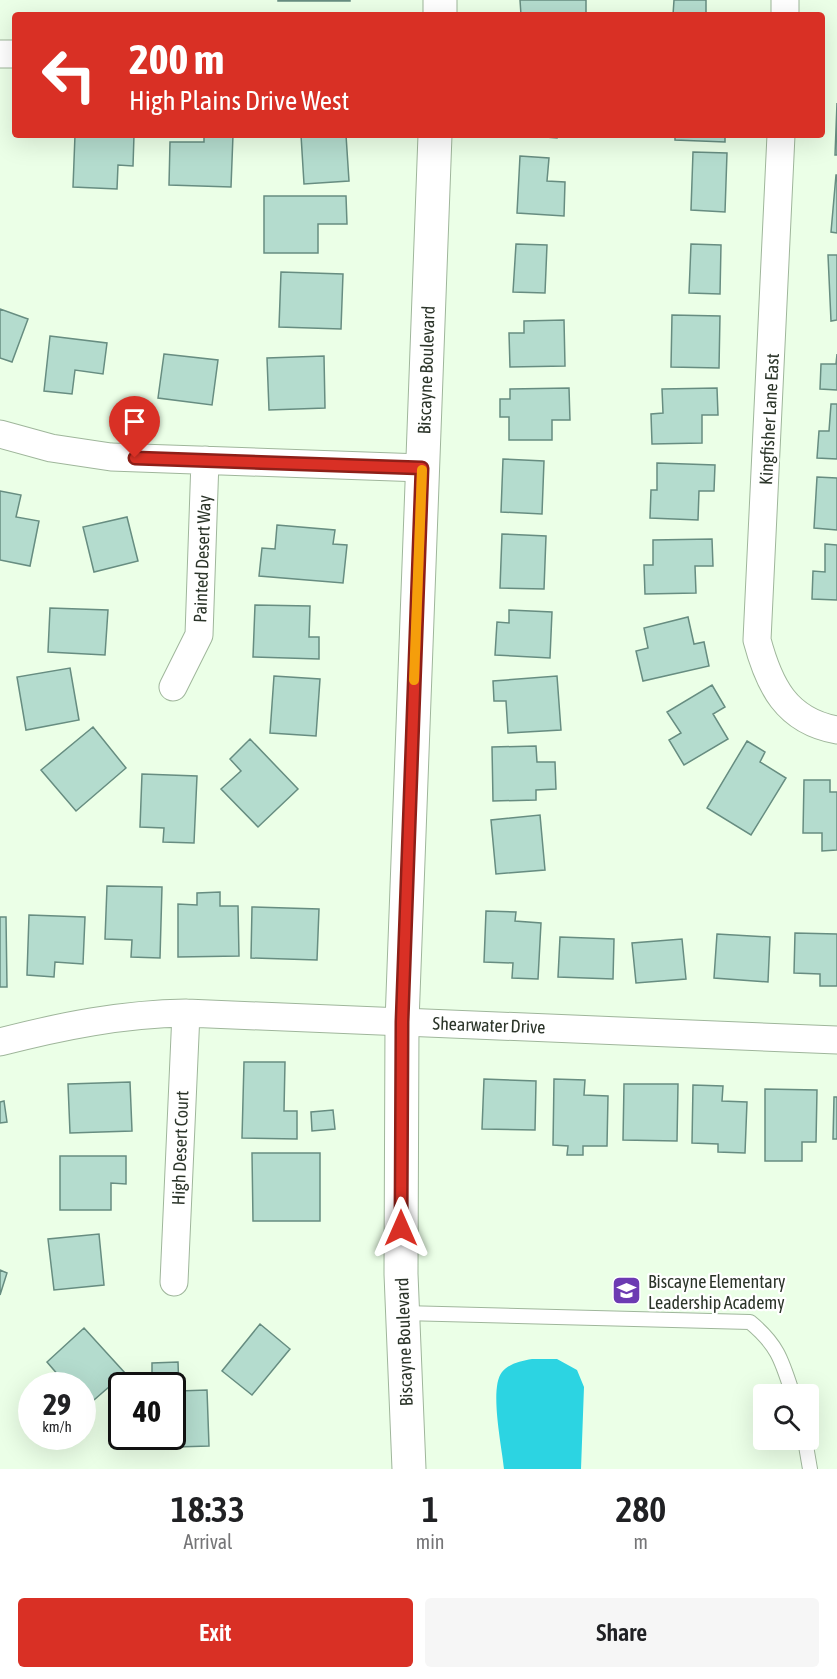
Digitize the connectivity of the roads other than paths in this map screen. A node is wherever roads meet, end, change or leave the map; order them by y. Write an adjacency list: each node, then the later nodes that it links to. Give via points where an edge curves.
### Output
1 (435, 138): 5 (street, Biscayne Boulevard)
2 (781, 138): 7 (street, Kingfisher Lane East, via 757,640 765,672 780,698 804,719)
3 (0, 434): 4 (street, via 51,448 111,457)
4 (205, 460): 5 (street); 6 (street, Painted Desert Way, via 199,635)
5 (422, 468): 9 (street, Biscayne Boulevard)
6 (173, 687)
7 (837, 730)
8 (186, 1013): 9 (street, Shearwater Drive); 11 (street, Shearwater Drive, via 138,1014); 12 (street, High Desert Court)
9 (402, 1022): 10 (street, Shearwater Drive); 13 (street, Biscayne Boulevard)
10 (837, 1040)
11 (0, 1042)
12 (174, 1282)
13 (403, 1312): 14 (lane, via 750,1322 770,1338); 16 (street, Biscayne Boulevard)
14 (790, 1384)
15 (807, 1450): 17 (lane)
16 (409, 1469)
17 (810, 1469)

